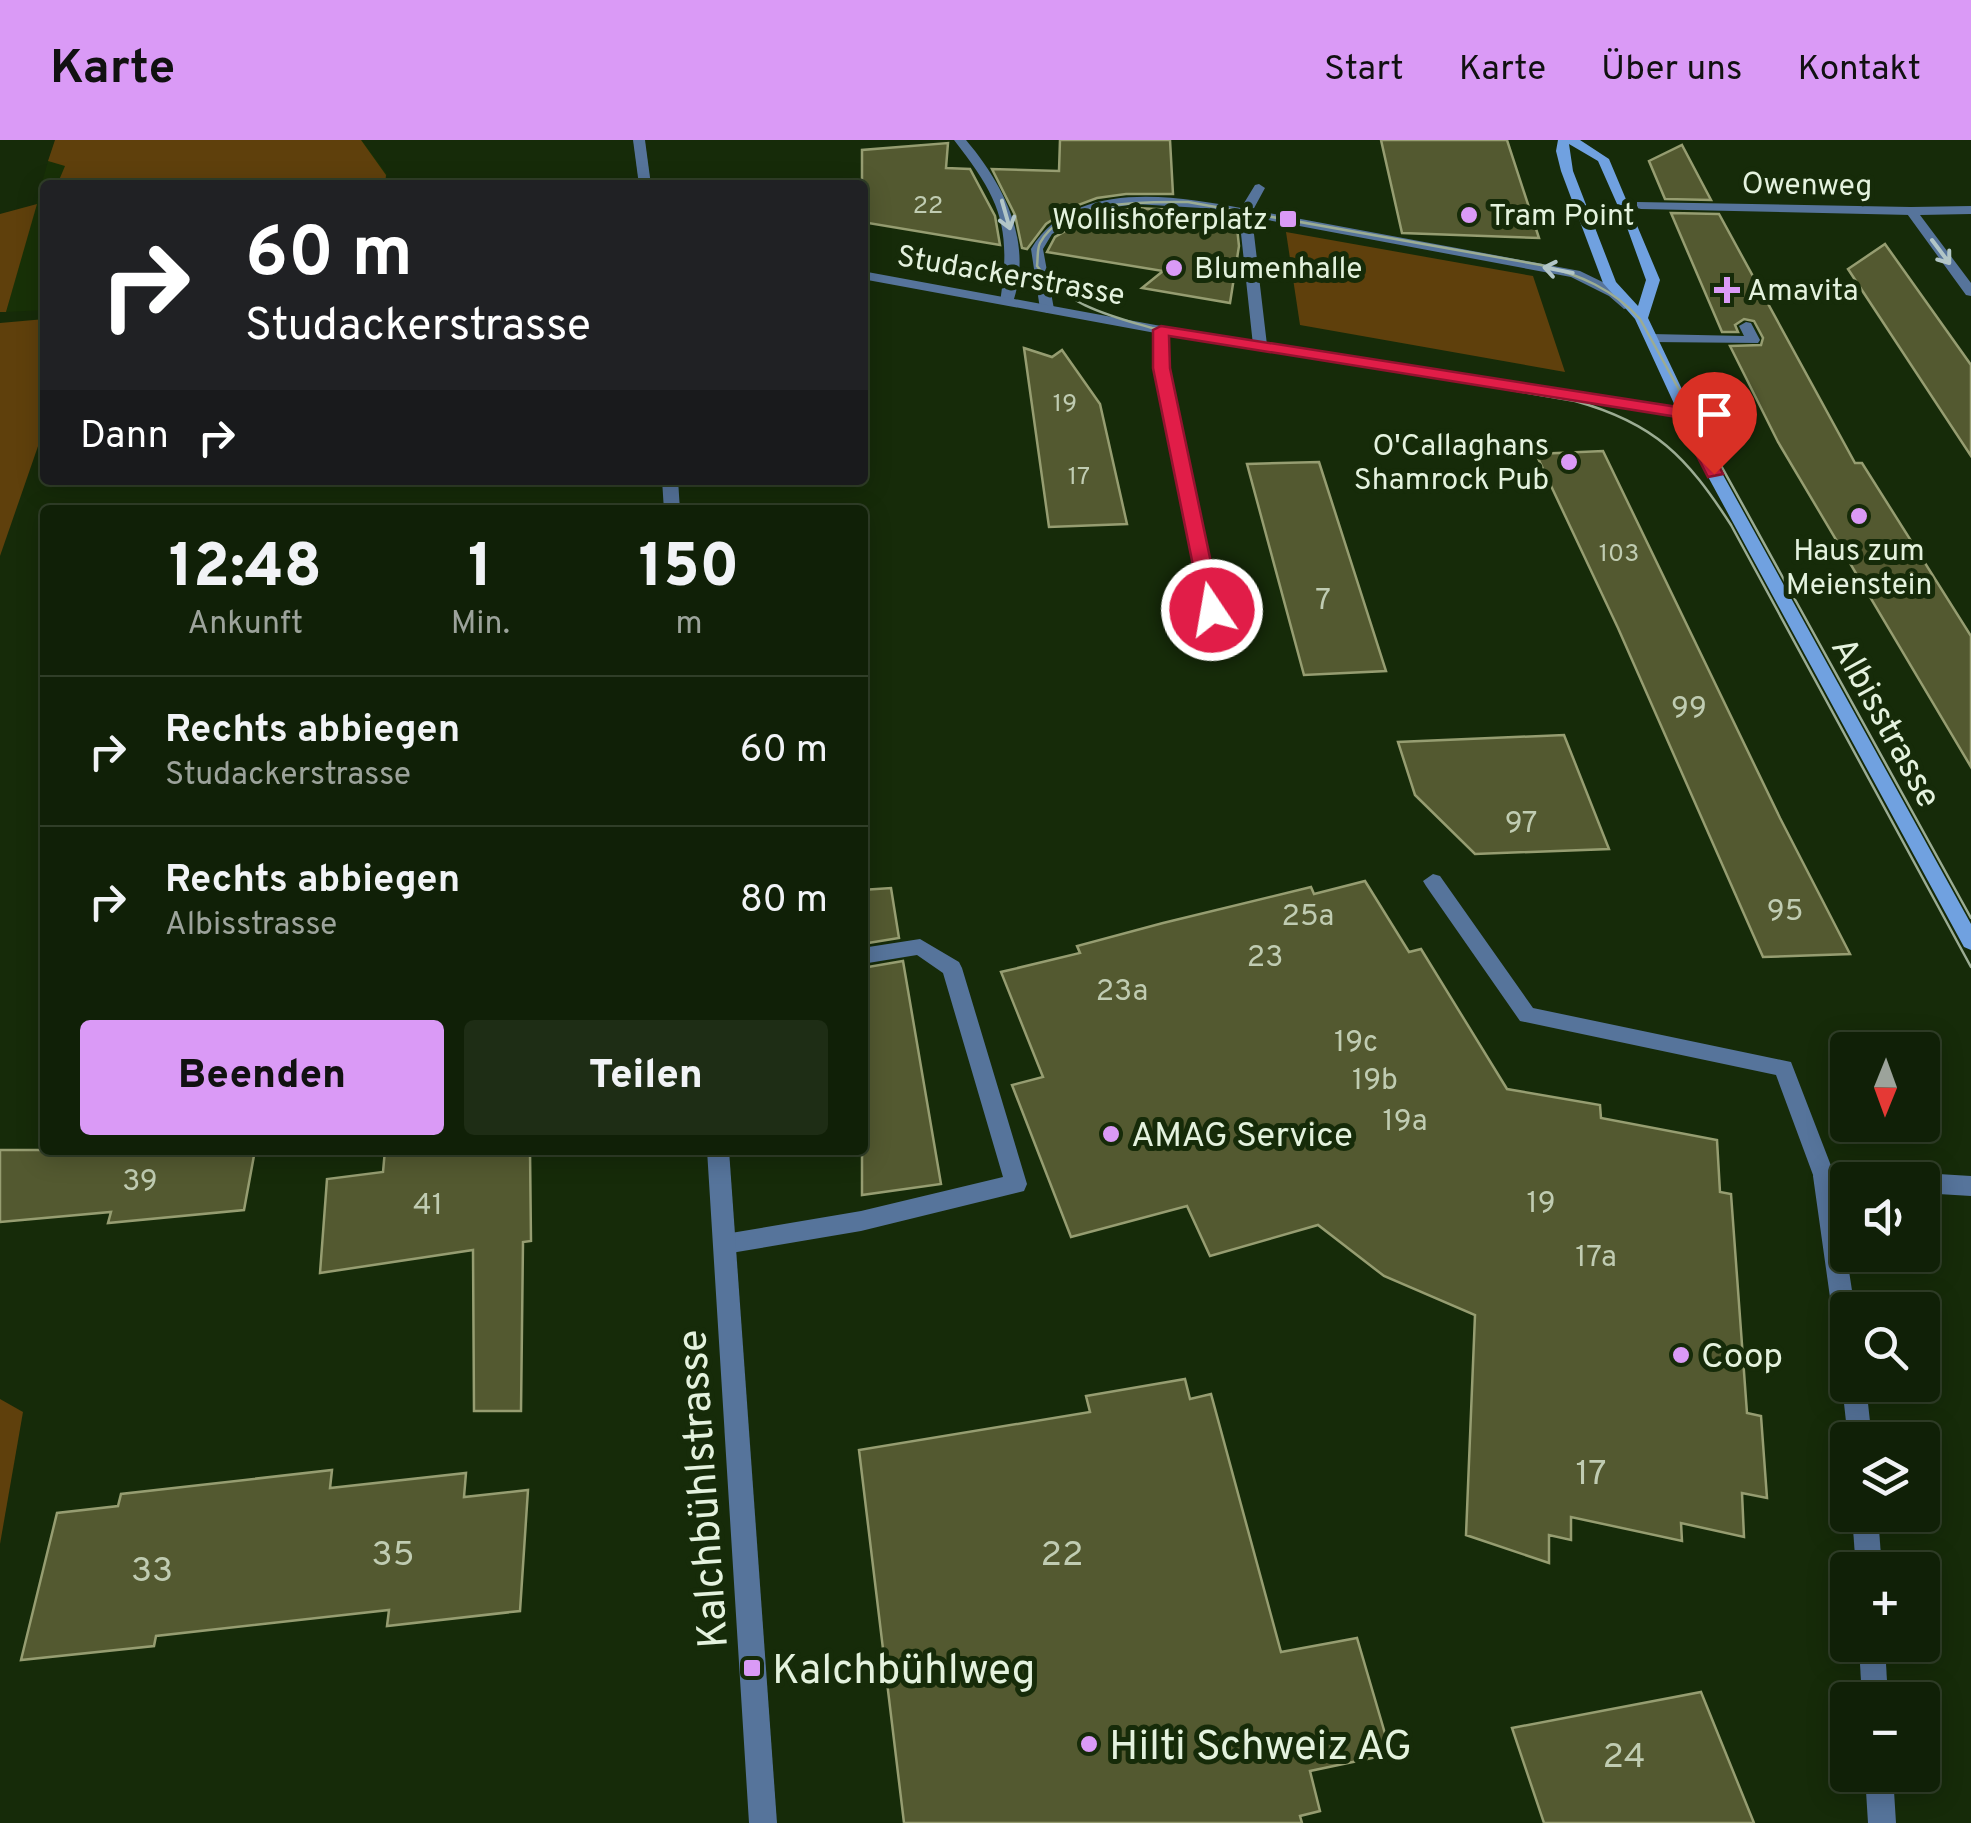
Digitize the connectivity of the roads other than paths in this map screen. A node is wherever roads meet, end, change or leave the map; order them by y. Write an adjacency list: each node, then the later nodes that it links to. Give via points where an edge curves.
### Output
1 (640, 140): 5 (street)
2 (960, 140): 13 (street, one-way to 13, via 984,167 1008,220 1016,257)
3 (1564, 140): 15 (main road, Albisstrasse, via 1568,170 1610,283)
4 (1572, 140): 15 (main road, via 1603,159 1631,222 1653,280)
5 (644, 180)
6 (1259, 188): 10 (street)
7 (1641, 205): 9 (street, Owenweg)
8 (1971, 210): 9 (street, Owenweg)
9 (1911, 211): 12 (street, one-way to 12)
10 (1246, 212): 14 (street, via 1136,200 1091,207 1046,232 1037,248); 15 (street, one-way to 10, via 1614,293 1575,274); 19 (street)
11 (868, 277): 13 (street, Studackerstrasse)
12 (1971, 292)
13 (1008, 302): 14 (street, Studackerstrasse)
14 (1048, 309): 17 (street, Studackerstrasse)
15 (1641, 318): 18 (main road, Albisstrasse)
16 (1746, 326): 18 (street, via 1753,340)
17 (1161, 330): 19 (street, Studackerstrasse); 21 (street, via 1162,368)
18 (1650, 338): 20 (main road, Albisstrasse)
19 (1260, 345): 20 (street, Studackerstrasse)
20 (1684, 413): 23 (main road, Albisstrasse)
21 (1212, 610)
22 (1433, 881): 26 (street, via 1527,1015 1784,1068)
23 (1971, 942)
24 (868, 955): 30 (street, via 920,948 952,968 1016,1184)
25 (718, 1155): 30 (street, Kalchbühlstrasse)
26 (1824, 1176): 27 (street); 31 (street)
27 (1830, 1176)
28 (1940, 1183): 29 (street)
29 (1971, 1186)
30 (725, 1244): 33 (street, Kalchbühlstrasse)
31 (1841, 1292)
32 (1880, 1792): 34 (street)
33 (763, 1823)
34 (1882, 1823)

